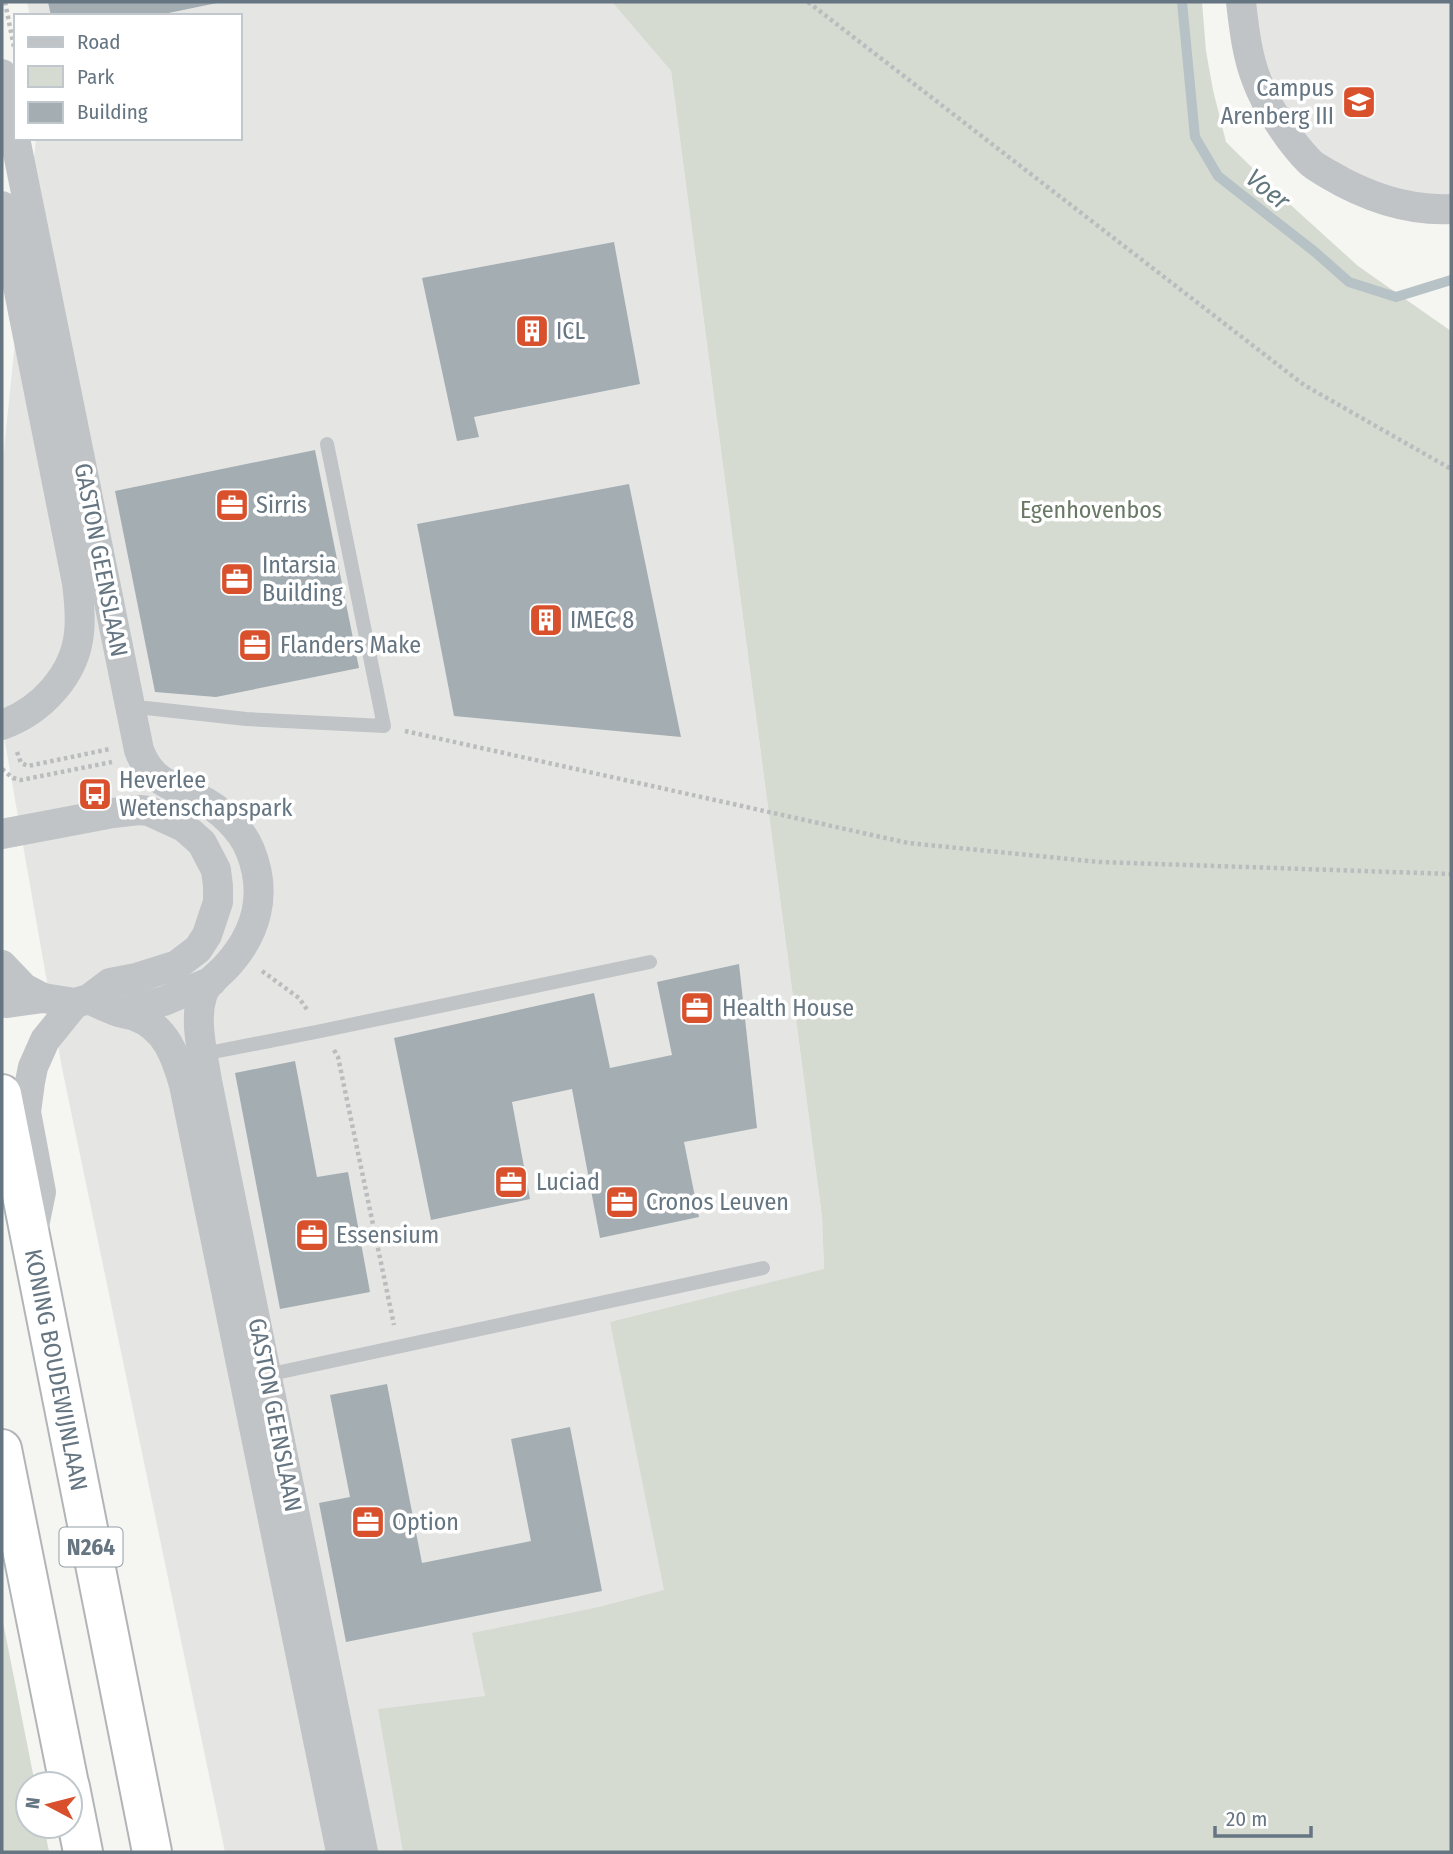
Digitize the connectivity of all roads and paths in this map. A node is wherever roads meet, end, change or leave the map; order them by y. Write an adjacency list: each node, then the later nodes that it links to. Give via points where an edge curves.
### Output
1 (5, 2): 4 (path)
2 (808, 2): 11 (path, via 1304,385)
3 (1241, 2): 9 (street, via 1257,82 1278,121 1311,163 1351,188 1389,201)
4 (14, 45)
5 (2, 74): 6 (street, GASTON GEENSLAAN)
6 (14, 133)
7 (15, 140): 25 (street, GASTON GEENSLAAN, via 139,750 158,779 218,810 237,829 250,849 257,873 260,887 253,927)
8 (2, 206): 14 (street, GASTON GEENSLAAN, via 79,610 75,651 62,678 43,701 16,720)
9 (1451, 209)
10 (327, 444): 13 (lane)
11 (1451, 469)
12 (146, 708): 13 (lane)
13 (384, 726): 21 (path, via 908,843 1100,862)
14 (9, 736): 15 (path, via 20,761 28,766)
15 (116, 748)
16 (121, 760): 17 (path, via 21,780)
17 (2, 769)
18 (31, 829): 19 (street); 20 (street); 27 (street, via 149,811 184,827 202,843 216,870 218,902 198,949 177,965 110,983)
19 (2, 834)
20 (2, 852)
21 (1451, 874)
22 (650, 962): 30 (lane)
23 (253, 964): 30 (path, via 299,998)
24 (2, 965): 26 (street, via 24,988)
25 (212, 981): 29 (street, GASTON GEENSLAAN, via 164,1001); 31 (street, GASTON GEENSLAAN, via 203,992 199,1012)
26 (43, 998): 27 (street, GASTON GEENSLAAN); 28 (street, GASTON GEENSLAAN)
27 (82, 1001): 29 (street, GASTON GEENSLAAN); 33 (street, via 45,1040 32,1074 26,1112 41,1192)
28 (2, 1002)
29 (119, 1012): 36 (street, GASTON GEENSLAAN, via 137,1016 158,1030 176,1056)
30 (321, 1031): 31 (lane); 35 (path, via 338,1057)
31 (203, 1054): 36 (street, GASTON GEENSLAAN)
32 (2, 1094): 33 (highway, KONING BOUDEWIJNLAAN / N264)
33 (30, 1241): 39 (highway, KONING BOUDEWIJNLAAN / N264)
34 (763, 1268): 35 (lane)
35 (399, 1346): 36 (lane)
36 (255, 1378): 40 (street, GASTON GEENSLAAN); 41 (street, GASTON GEENSLAAN)
37 (2, 1449): 38 (highway, N264)
38 (67, 1770)
39 (152, 1852)
40 (341, 1852)
41 (363, 1852)

